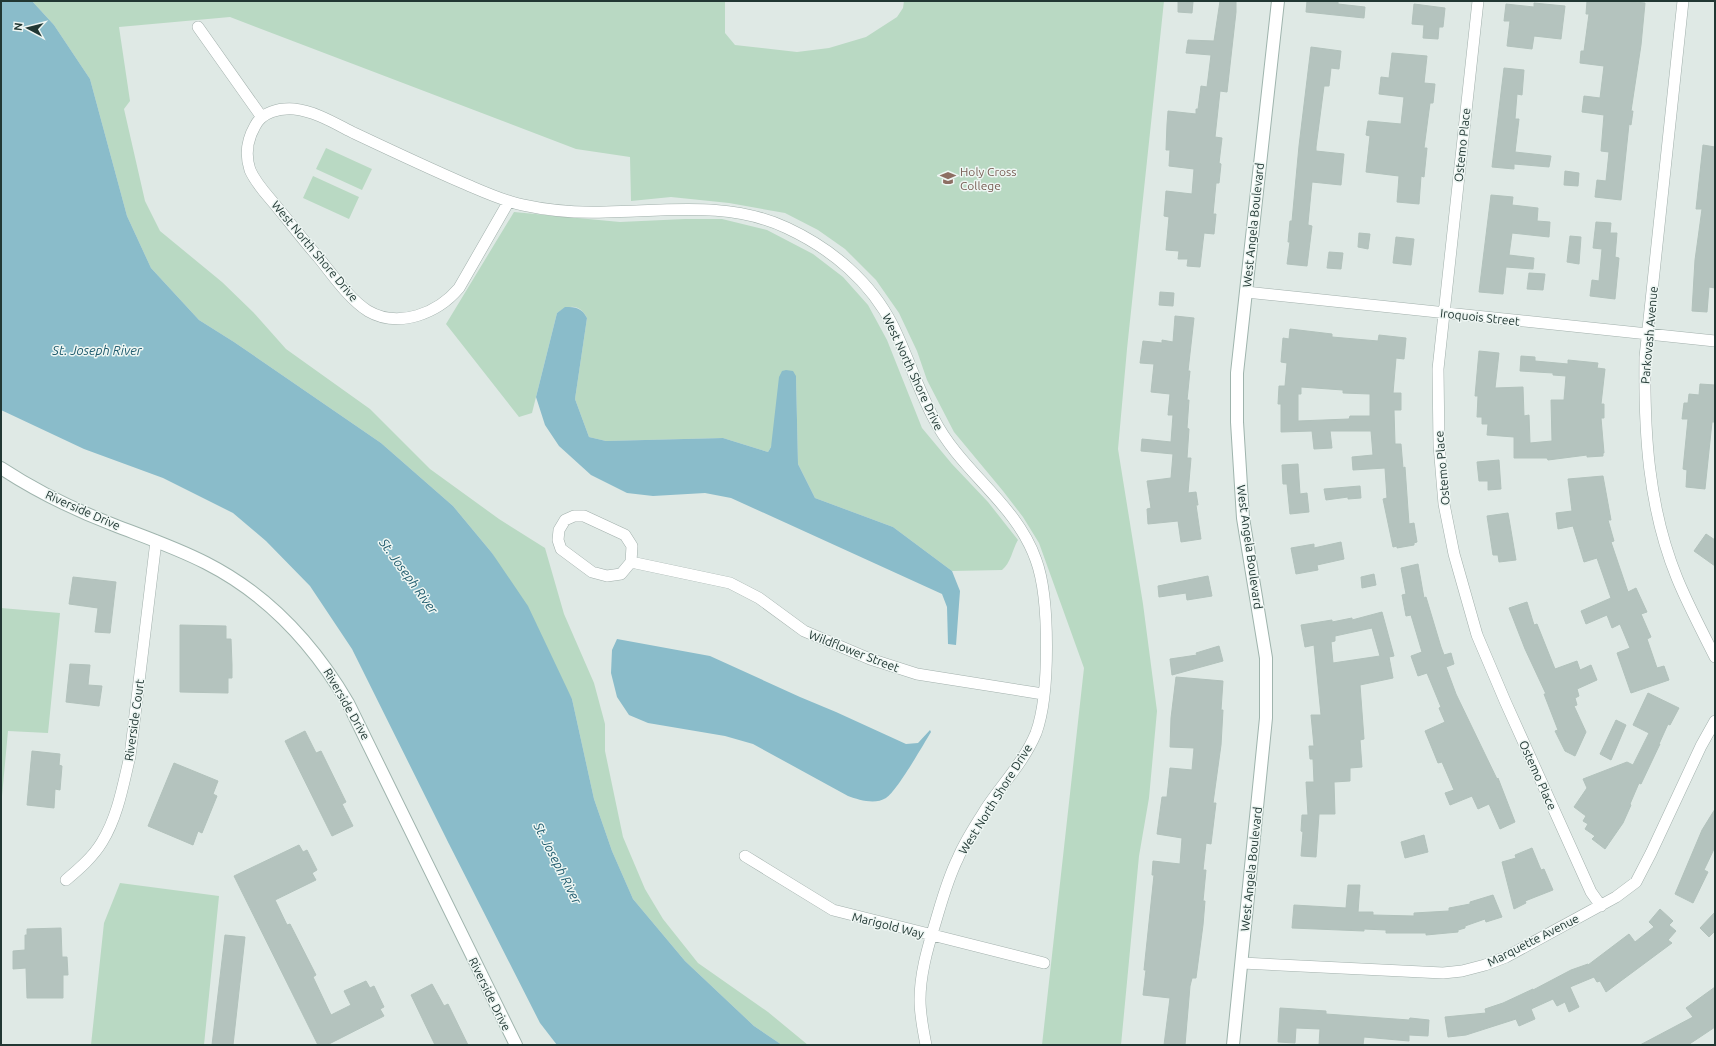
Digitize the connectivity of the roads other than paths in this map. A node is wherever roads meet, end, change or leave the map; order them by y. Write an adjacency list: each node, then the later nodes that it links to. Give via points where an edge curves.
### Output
1 (1278, 1): 7 (street, West Angela Boulevard)
2 (1478, 1): 8 (street, Ostemo Place)
3 (1683, 1): 9 (street, Parkovash Avenue)
4 (198, 27): 5 (street)
5 (260, 116): 6 (street, West North Shore Drive, via 275,110 294,109 308,112 431,169); 6 (street, West North Shore Drive, via 248,143 247,159 252,175 350,296 370,312 398,318 422,315 451,297 459,288)
6 (509, 201): 15 (street, West North Shore Drive, via 578,212 713,209 735,212 783,226 825,249 859,278 884,310 935,422 946,439 1009,510 1028,541 1043,589 1046,652)
7 (1246, 292): 8 (street, Iroquois Street); 22 (street, West Angela Boulevard, via 1238,374 1237,422 1243,518 1266,658 1267,689)
8 (1444, 313): 9 (street, Iroquois Street); 19 (street, Ostemo Place, via 1438,369 1439,445 1444,504 1454,554 1470,612 1490,667 1591,892)
9 (1647, 333): 10 (street, Iroquois Street); 14 (street, Parkovash Avenue, via 1644,402 1650,480 1659,521 1677,578)
10 (1715, 341)
11 (1, 468): 12 (street, Riverside Drive, via 34,488 87,514)
12 (156, 541): 18 (street, Riverside Court, via 130,756 122,790 112,823 102,843); 23 (street, Riverside Drive, via 207,563 253,593 284,618 321,660 348,703 368,742)
13 (631, 562): 13 (street, via 621,574 608,576 592,572 561,549 558,540 559,530 565,520 574,516 584,516 625,535 632,546); 15 (street, Wildflower Street, via 730,583 759,598 804,631 870,659 917,674)
14 (1715, 658)
15 (1043, 694): 20 (street, West North Shore Drive, via 1041,716 1025,756 991,801 958,856)
16 (1715, 721): 19 (street, Marquette Avenue, via 1636,882)
17 (745, 856): 20 (street, Marigold Way, via 833,910)
18 (66, 880)
19 (1600, 906): 22 (street, Marquette Avenue, via 1506,956 1462,971 1421,973)
20 (931, 936): 21 (street, Marigold Way); 24 (street, West North Shore Drive, via 920,994 921,1022)
21 (1044, 963)
22 (1242, 963): 25 (street, West Angela Boulevard)
23 (516, 1045)
24 (926, 1045)
25 (1233, 1045)

